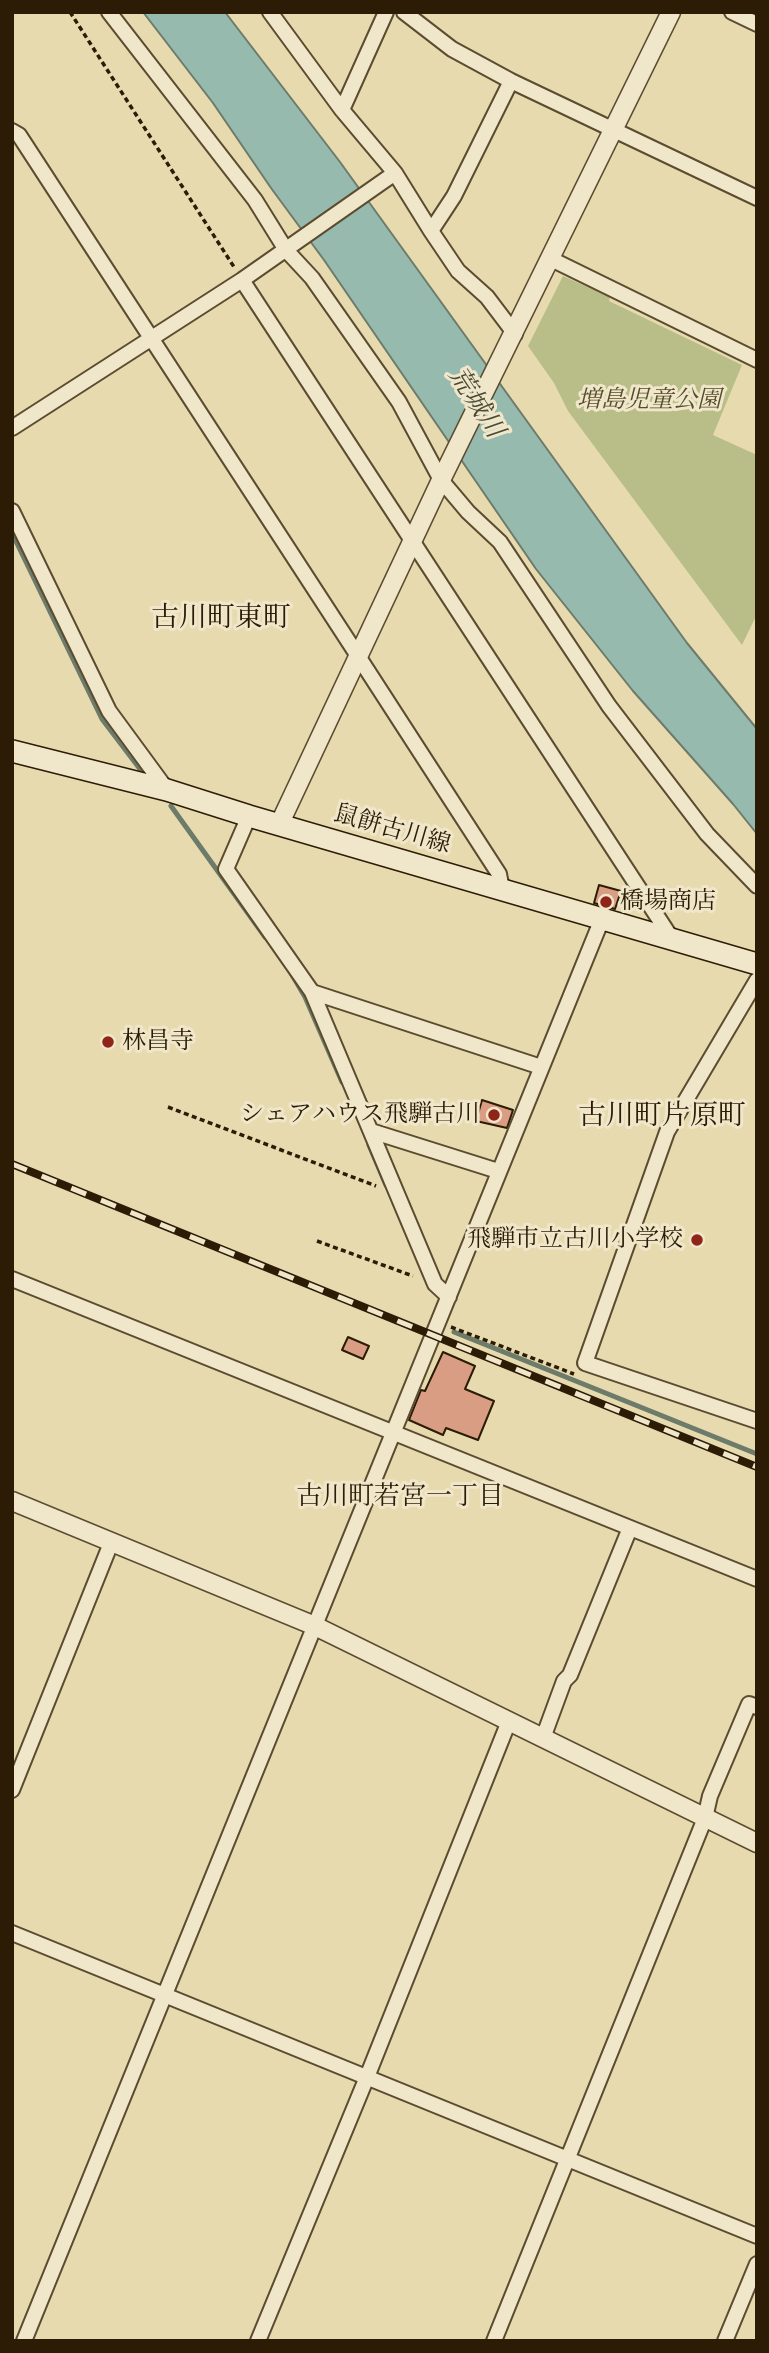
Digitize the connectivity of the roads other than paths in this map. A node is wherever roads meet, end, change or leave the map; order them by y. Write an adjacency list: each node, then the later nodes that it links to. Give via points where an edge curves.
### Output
1 (108, 12): 15 (street, via 255,200)
2 (270, 12): 9 (street)
3 (386, 12): 9 (street)
4 (404, 12): 8 (street, via 452,49)
5 (671, 12): 10 (street)
6 (732, 12): 7 (street)
7 (757, 24)
8 (511, 80): 10 (street); 14 (street, via 454,196)
9 (342, 110): 12 (street)
10 (613, 128): 13 (street); 16 (street)
11 (12, 131): 19 (street, via 19,135)
12 (396, 173): 14 (street); 15 (street)
13 (757, 198)
14 (431, 231): 18 (street, via 458,271 487,297)
15 (286, 250): 17 (street); 22 (street, via 312,278)
16 (551, 259): 18 (street); 20 (street)
17 (242, 280): 19 (street); 24 (street)
18 (514, 334): 22 (street)
19 (151, 338): 21 (street); 25 (street)
20 (757, 360)
21 (12, 428)
22 (444, 475): 24 (street); 30 (street, via 468,512 500,542 609,706 706,834)
23 (12, 511): 27 (street, via 109,711)
24 (414, 543): 25 (street); 33 (street)
25 (358, 656): 29 (street); 31 (street, via 499,874)
26 (12, 751): 27 (main road, 鼠餅古川線)
27 (167, 790): 28 (main road, 鼠餅古川線)
28 (249, 817): 29 (main road, 鼠餅古川線); 36 (street, via 226,869)
29 (279, 825): 31 (main road, 鼠餅古川線)
30 (757, 886)
31 (502, 889): 32 (main road, 鼠餅古川線)
32 (602, 919): 33 (main road, 鼠餅古川線); 37 (street)
33 (672, 939): 34 (main road, 鼠餅古川線)
34 (757, 964)
35 (757, 980): 42 (street, via 667,1132 585,1363)
36 (312, 992): 37 (street); 38 (street)
37 (541, 1068): 39 (street)
38 (371, 1131): 39 (street); 41 (street, via 435,1284)
39 (498, 1171): 41 (street)
40 (12, 1279): 43 (street)
41 (449, 1297): 43 (street)
42 (757, 1421)
43 (394, 1431): 45 (street); 48 (street)
44 (12, 1501): 46 (street)
45 (629, 1528): 47 (street); 51 (street)
46 (111, 1543): 48 (street); 52 (street)
47 (757, 1579)
48 (315, 1626): 50 (street); 56 (street)
49 (757, 1707): 53 (street, via 748,1704)
50 (509, 1721): 51 (street); 57 (street)
51 (543, 1738): 53 (street)
52 (12, 1790)
53 (705, 1818): 54 (street); 58 (street)
54 (757, 1843)
55 (12, 1933): 56 (street)
56 (164, 1995): 57 (street); 61 (street)
57 (367, 2077): 58 (street); 62 (street)
58 (568, 2159): 59 (street); 63 (street)
59 (757, 2236)
60 (757, 2264): 64 (street)
61 (24, 2341)
62 (258, 2341)
63 (494, 2341)
64 (725, 2341)

